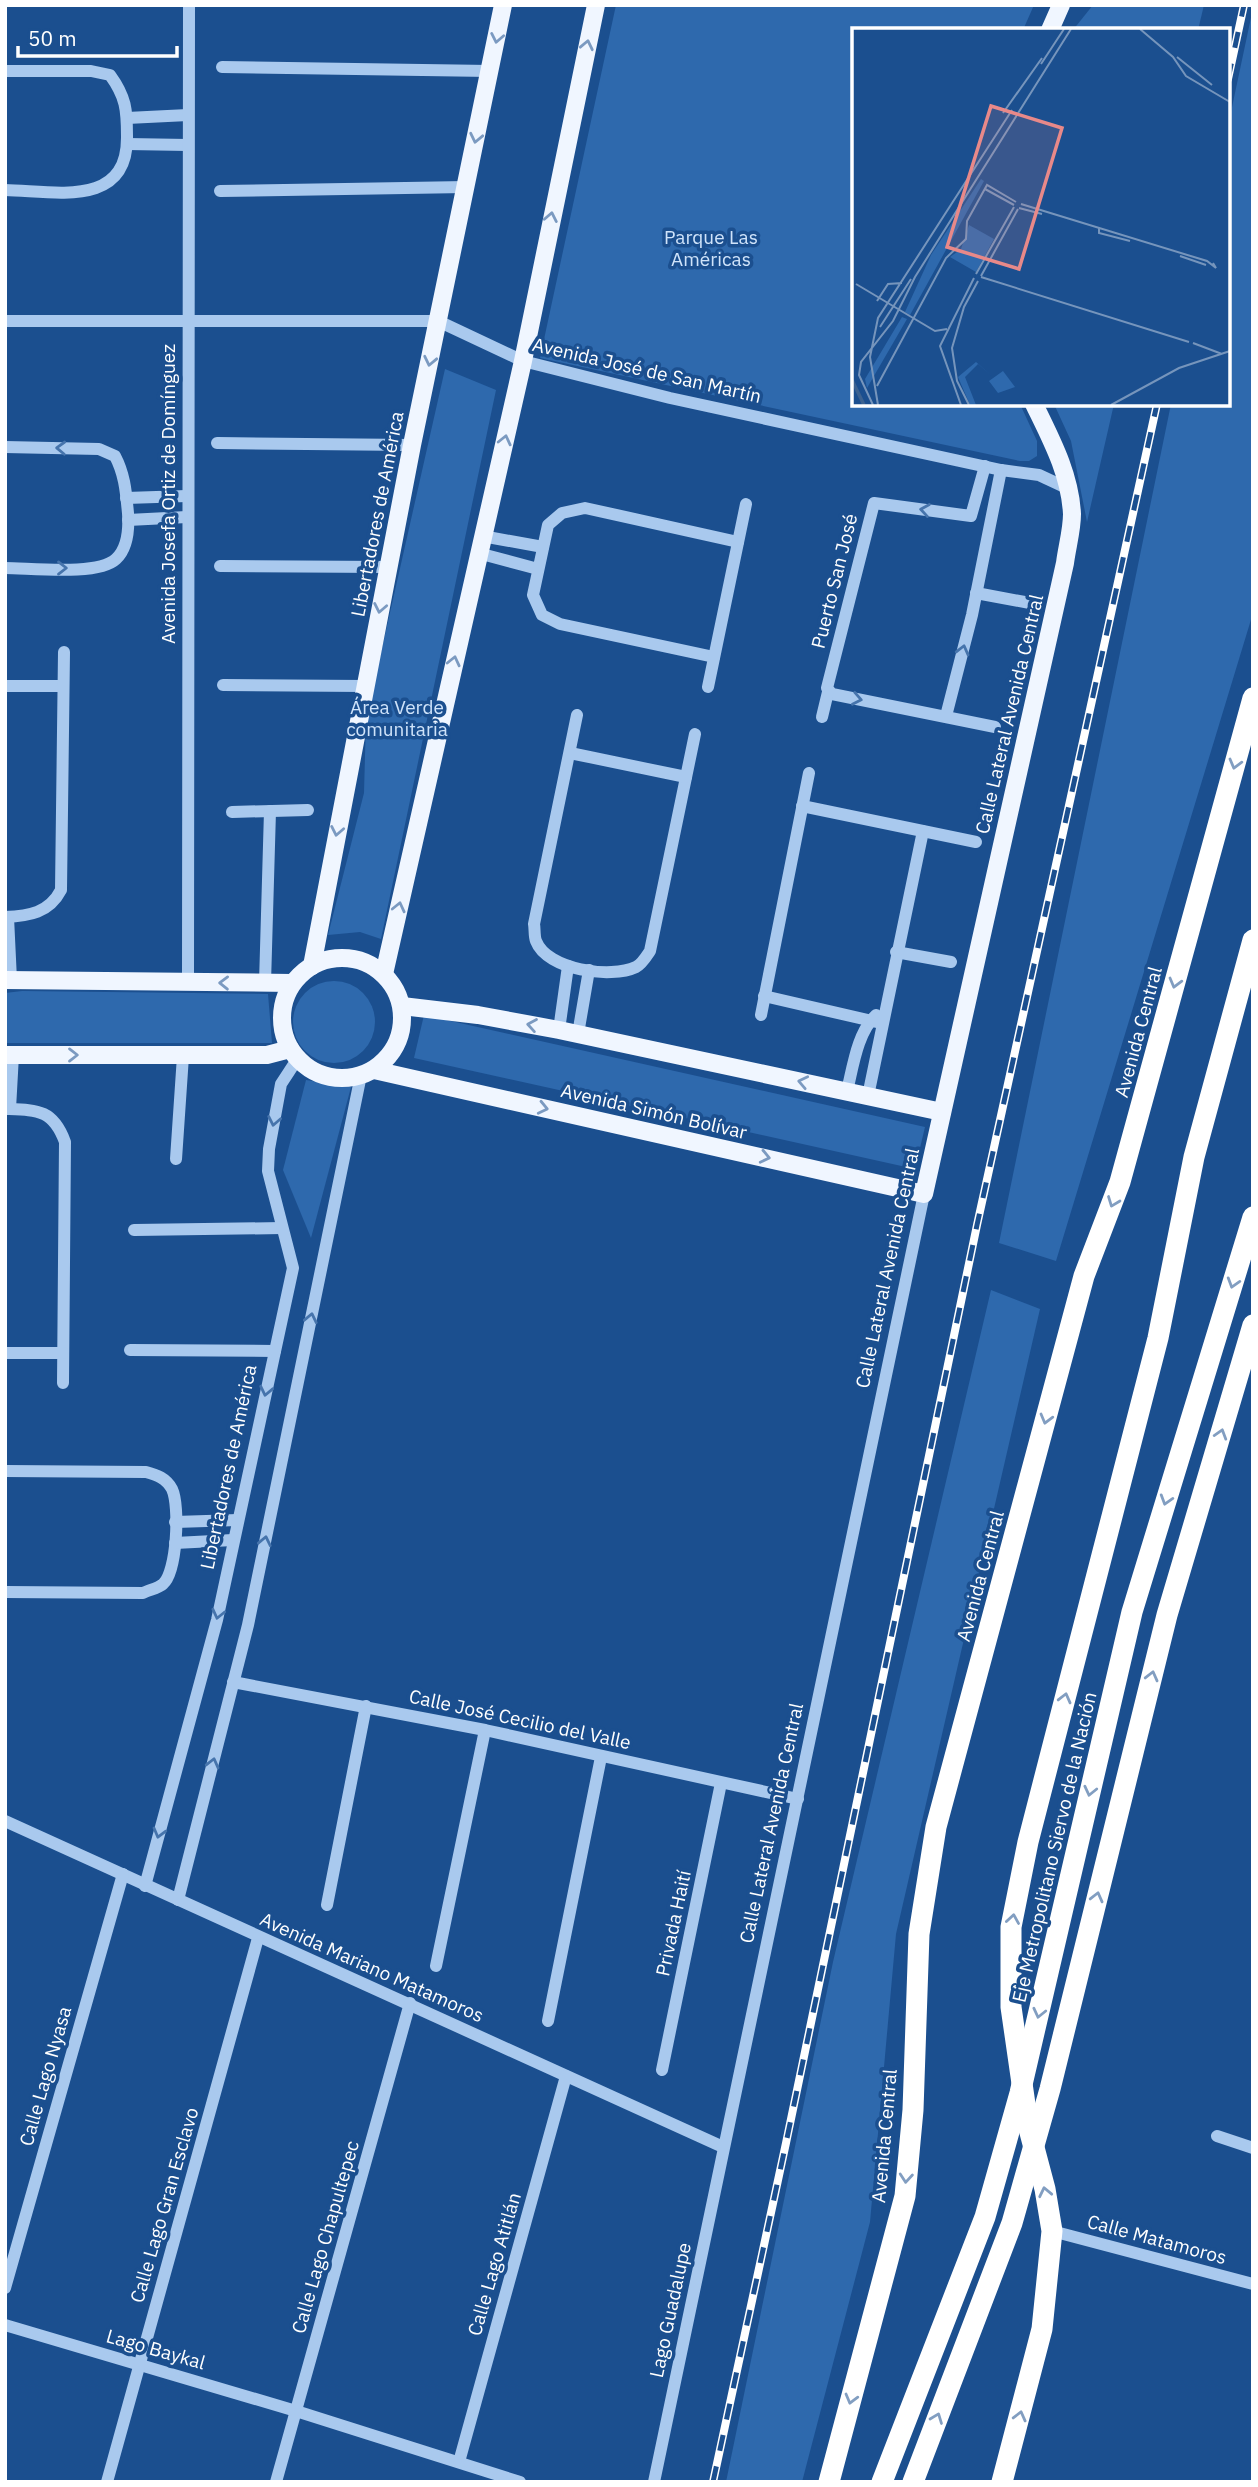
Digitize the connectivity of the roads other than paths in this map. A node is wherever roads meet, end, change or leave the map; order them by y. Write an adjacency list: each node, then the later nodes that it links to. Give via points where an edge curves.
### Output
1 (189, 5): 9 (street, Avenida Josefa Ortiz de Domínguez)
2 (503, 5): 8 (main road, Libertadores de América, one-way to 8)
3 (596, 5): 19 (main road, one-way to 3)
4 (1061, 5): 5 (main road)
5 (1051, 28)
6 (222, 68): 8 (street)
7 (5, 71): 10 (street, via 110,75 123,93)
8 (490, 71): 13 (main road, Libertadores de América, one-way to 13)
9 (188, 115): 10 (street); 12 (street, Avenida Josefa Ortiz de Domínguez)
10 (127, 118): 11 (street)
11 (127, 144): 12 (street); 14 (street, via 123,170 107,184 82,192)
12 (188, 145): 17 (street, Avenida Josefa Ortiz de Domínguez)
13 (466, 187): 15 (street); 18 (main road, Libertadores de América)
14 (5, 190)
15 (220, 191)
16 (5, 321): 17 (street, Avenida José de San Martín)
17 (187, 321): 18 (street, Avenida José de San Martín); 27 (street, Avenida Josefa Ortiz de Domínguez)
18 (438, 321): 19 (street, Avenida José de San Martín); 22 (main road, Libertadores de América, one-way to 22)
19 (523, 362): 24 (street, Avenida José de San Martín); 33 (main road, one-way to 19)
20 (1035, 406): 26 (main road, Calle Lateral Avenida Central)
21 (217, 443): 22 (street)
22 (412, 445): 36 (main road, Libertadores de América)
23 (5, 447): 28 (street, one-way to 23, via 116,456 99,449)
24 (985, 466): 25 (street, Avenida José de San Martín); 48 (street, Puerto San José, one-way to 48, via 971,516 874,503)
25 (1001, 470): 26 (street, Avenida José de San Martín, via 1039,475); 39 (street)
26 (1069, 489): 89 (main road, Calle Lateral Avenida Central, via 1072,516 1065,563)
27 (187, 496): 28 (street); 30 (street, Avenida Josefa Ortiz de Domínguez)
28 (127, 498): 31 (street)
29 (746, 504): 32 (street)
30 (187, 517): 31 (street); 73 (street, Avenida Josefa Ortiz de Domínguez)
31 (128, 520): 37 (street, one-way to 31, via 99,568 116,559 126,544)
32 (738, 542): 34 (street, via 585,508 562,513 548,525); 42 (street)
33 (480, 545): 34 (street); 38 (street); 71 (main road, one-way to 33)
34 (543, 547): 38 (street)
35 (220, 566): 36 (street)
36 (388, 567): 46 (main road, Libertadores de América, one-way to 46)
37 (5, 568)
38 (538, 569): 42 (street, via 533,595 542,615 560,624)
39 (976, 593): 40 (street); 51 (street, one-way to 39)
40 (1030, 603)
41 (64, 652): 45 (street)
42 (714, 657): 47 (street)
43 (223, 685): 46 (street)
44 (5, 686): 45 (street)
45 (63, 686): 64 (street, via 61,890 47,909)
46 (365, 686): 68 (main road, Libertadores de América, one-way to 68)
47 (708, 687)
48 (828, 692): 51 (street, one-way to 51); 52 (street, Puerto San José)
49 (1253, 698): 138 (highway, Avenida Central, one-way to 138, via 1120,1182 1084,1276 936,1827 919,1934 905,2196)
50 (577, 715): 55 (street)
51 (946, 716): 53 (street)
52 (822, 717)
53 (995, 727)
54 (695, 733): 57 (street)
55 (570, 753): 57 (street); 69 (street, via 534,924 542,949)
56 (809, 773): 58 (street)
57 (686, 777): 70 (street, via 650,951 639,966 618,973)
58 (802, 806): 62 (street); 76 (street)
59 (308, 810): 60 (street)
60 (270, 811): 61 (street); 74 (street)
61 (232, 812)
62 (923, 831): 63 (street); 66 (street)
63 (976, 842)
64 (7, 917): 72 (street)
65 (1253, 940): 127 (highway, one-way to 65, via 1028,2125 1011,2007 1011,1927 1028,1842 1158,1338 1194,1157)
66 (896, 952): 67 (street); 79 (street, via 884,1007)
67 (951, 962)
68 (312, 966): 71 (main road, via 350,957); 75 (main road)
69 (568, 966): 70 (street); 80 (street)
70 (589, 971): 81 (street)
71 (384, 974): 77 (main road)
72 (8, 980): 73 (main road)
73 (188, 982): 74 (main road, one-way to 73)
74 (265, 983): 75 (main road)
75 (292, 984): 82 (main road, via 282,1016)
76 (764, 996): 78 (street); 79 (street)
77 (402, 1006): 80 (main road, one-way to 77, via 478,1014); 85 (main road, via 401,1035 391,1054)
78 (761, 1014)
79 (876, 1022): 86 (street, via 857,1050); 87 (street)
80 (559, 1030): 81 (main road)
81 (578, 1034): 86 (main road, one-way to 81)
82 (294, 1054): 84 (main road); 85 (main road, via 327,1076); 93 (street, Libertadores de América, one-way to 93, via 281,1084 269,1149 268,1171)
83 (9, 1055): 84 (main road, one-way to 84); 88 (street)
84 (183, 1055): 90 (street)
85 (367, 1073): 91 (main road, Avenida Simón Bolívar, one-way to 91); 107 (street, one-way to 85)
86 (847, 1091): 87 (main road)
87 (868, 1096): 89 (main road)
88 (8, 1109): 99 (street, via 43,1112 58,1124 65,1142)
89 (942, 1112): 91 (main road, Calle Lateral Avenida Central)
90 (176, 1159)
91 (924, 1194): 112 (street, Calle Lateral Avenida Central)
92 (1253, 1217): 139 (highway, Eje Metropolitano Siervo de la Nación, one-way to 139, via 1132,1612 1020,2093 985,2217)
93 (282, 1228): 94 (street); 97 (street, Libertadores de América, via 293,1268)
94 (134, 1230)
95 (1253, 1325): 140 (highway, one-way to 95, via 1012,2223 1167,1615)
96 (130, 1350): 97 (street)
97 (275, 1351): 102 (street, Libertadores de América, one-way to 102)
98 (5, 1353): 99 (street)
99 (63, 1353): 100 (street)
100 (63, 1383)
101 (5, 1471): 103 (street, via 146,1472 162,1477 173,1490)
102 (238, 1520): 103 (street); 104 (street, Libertadores de América)
103 (175, 1522): 105 (street)
104 (233, 1540): 105 (street); 115 (street, Libertadores de América, one-way to 115)
105 (175, 1543): 106 (street, via 172,1570 163,1585 144,1592)
106 (5, 1592)
107 (233, 1682): 108 (street, Calle José Cecilio del Valle); 116 (street, one-way to 107)
108 (366, 1706): 109 (street, Calle José Cecilio del Valle); 117 (street)
109 (485, 1730): 110 (street, Calle José Cecilio del Valle); 119 (street)
110 (601, 1757): 111 (street, Calle José Cecilio del Valle); 121 (street)
111 (722, 1783): 112 (street, Calle José Cecilio del Valle); 122 (street, Privada Haití)
112 (798, 1799): 125 (street, Calle Lateral Avenida Central)
113 (5, 1821): 114 (street, Avenida Mariano Matamoros)
114 (123, 1874): 115 (street, Avenida Mariano Matamoros); 129 (street, Calle Lago Nyasa)
115 (145, 1886): 116 (street, Avenida Mariano Matamoros)
116 (178, 1900): 118 (street, Avenida Mariano Matamoros)
117 (327, 1905)
118 (258, 1938): 120 (street, Avenida Mariano Matamoros); 131 (street, Calle Lago Gran Esclavo)
119 (436, 1966)
120 (411, 2003): 123 (street, Avenida Mariano Matamoros); 132 (street, Calle Lago Chapultepec)
121 (548, 2021)
122 (662, 2070)
123 (566, 2076): 125 (street, Avenida Mariano Matamoros); 133 (street, Calle Lago Atitlán)
124 (1217, 2136): 126 (street)
125 (723, 2147): 137 (street, Lago Guadalupe)
126 (1253, 2148)
127 (1052, 2231): 128 (street, Calle Matamoros); 141 (highway, one-way to 127, via 1042,2329)
128 (1253, 2284)
129 (5, 2288)
130 (5, 2325): 131 (street, Lago Baykal)
131 (140, 2364): 132 (street, Lago Baykal); 134 (street, Calle Lago Gran Esclavo)
132 (296, 2410): 133 (street, Lago Baykal); 135 (street, Calle Lago Chapultepec)
133 (459, 2462): 136 (street, Lago Baykal)
134 (107, 2482)
135 (276, 2482)
136 (520, 2482)
137 (654, 2482)
138 (830, 2482)
139 (882, 2482)
140 (913, 2482)
141 (1002, 2482)

